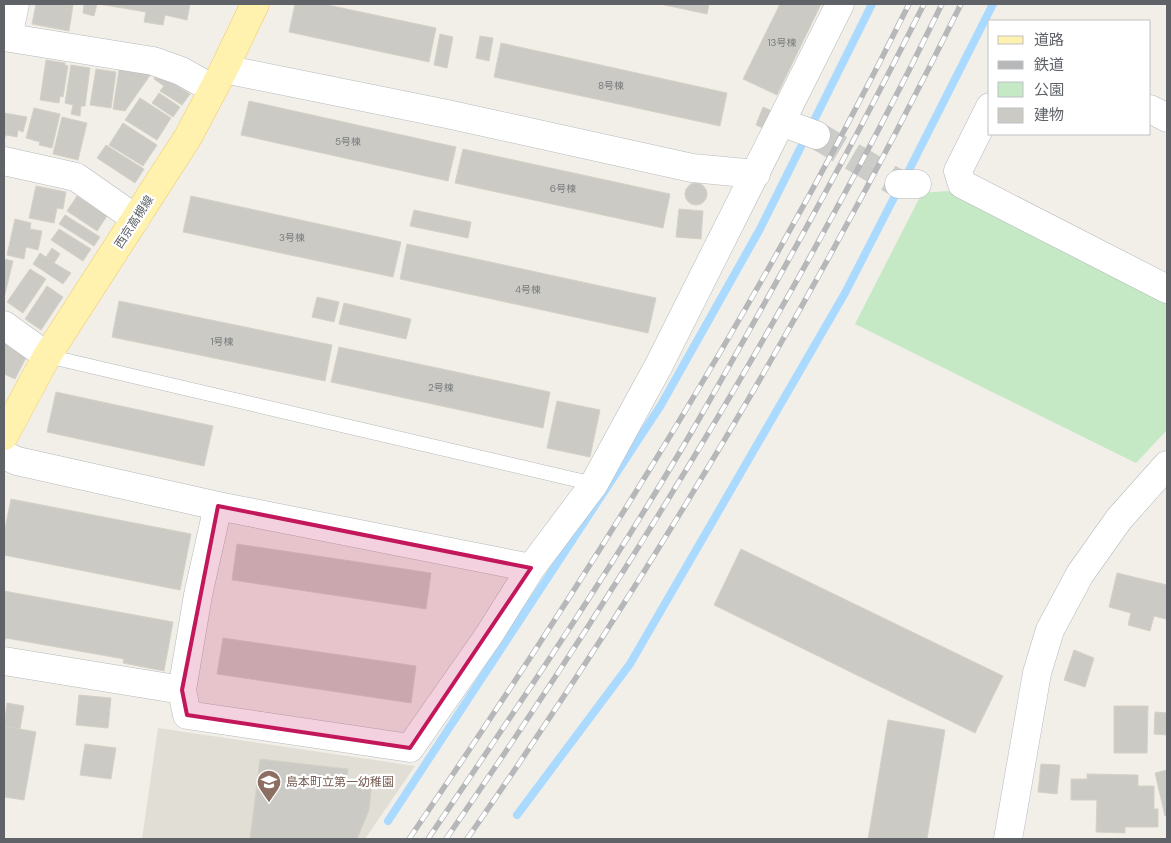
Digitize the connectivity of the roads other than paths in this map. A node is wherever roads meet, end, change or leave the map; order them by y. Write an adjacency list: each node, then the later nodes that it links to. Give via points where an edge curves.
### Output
1 (15, 4): 4 (street)
2 (255, 4): 5 (main road, 西京高槻線)
3 (840, 4): 9 (street)
4 (6, 37): 5 (street, via 153,61)
5 (219, 79): 12 (street, via 447,114 692,168); 13 (main road, 西京高槻線, via 188,137)
6 (1151, 110): 8 (street)
7 (988, 111): 14 (street, via 958,172 962,184)
8 (1167, 118)
9 (781, 122): 10 (street); 12 (street)
10 (816, 135)
11 (4, 161): 13 (street, via 76,177)
12 (756, 174): 20 (street)
13 (136, 219): 16 (main road, 西京高槻線)
14 (1164, 281)
15 (4, 325): 16 (street)
16 (47, 356): 17 (main road, 西京高槻線); 20 (lane)
17 (4, 436)
18 (4, 455): 21 (street, via 17,461)
19 (1167, 465): 25 (street, via 1119,520 1080,574 1050,630 1037,673)
20 (594, 484): 22 (street)
21 (218, 506): 22 (street); 24 (street, via 198,595)
22 (531, 568): 24 (street, via 489,635 410,748 187,715)
23 (4, 661): 24 (street)
24 (182, 690)
25 (1008, 839)

